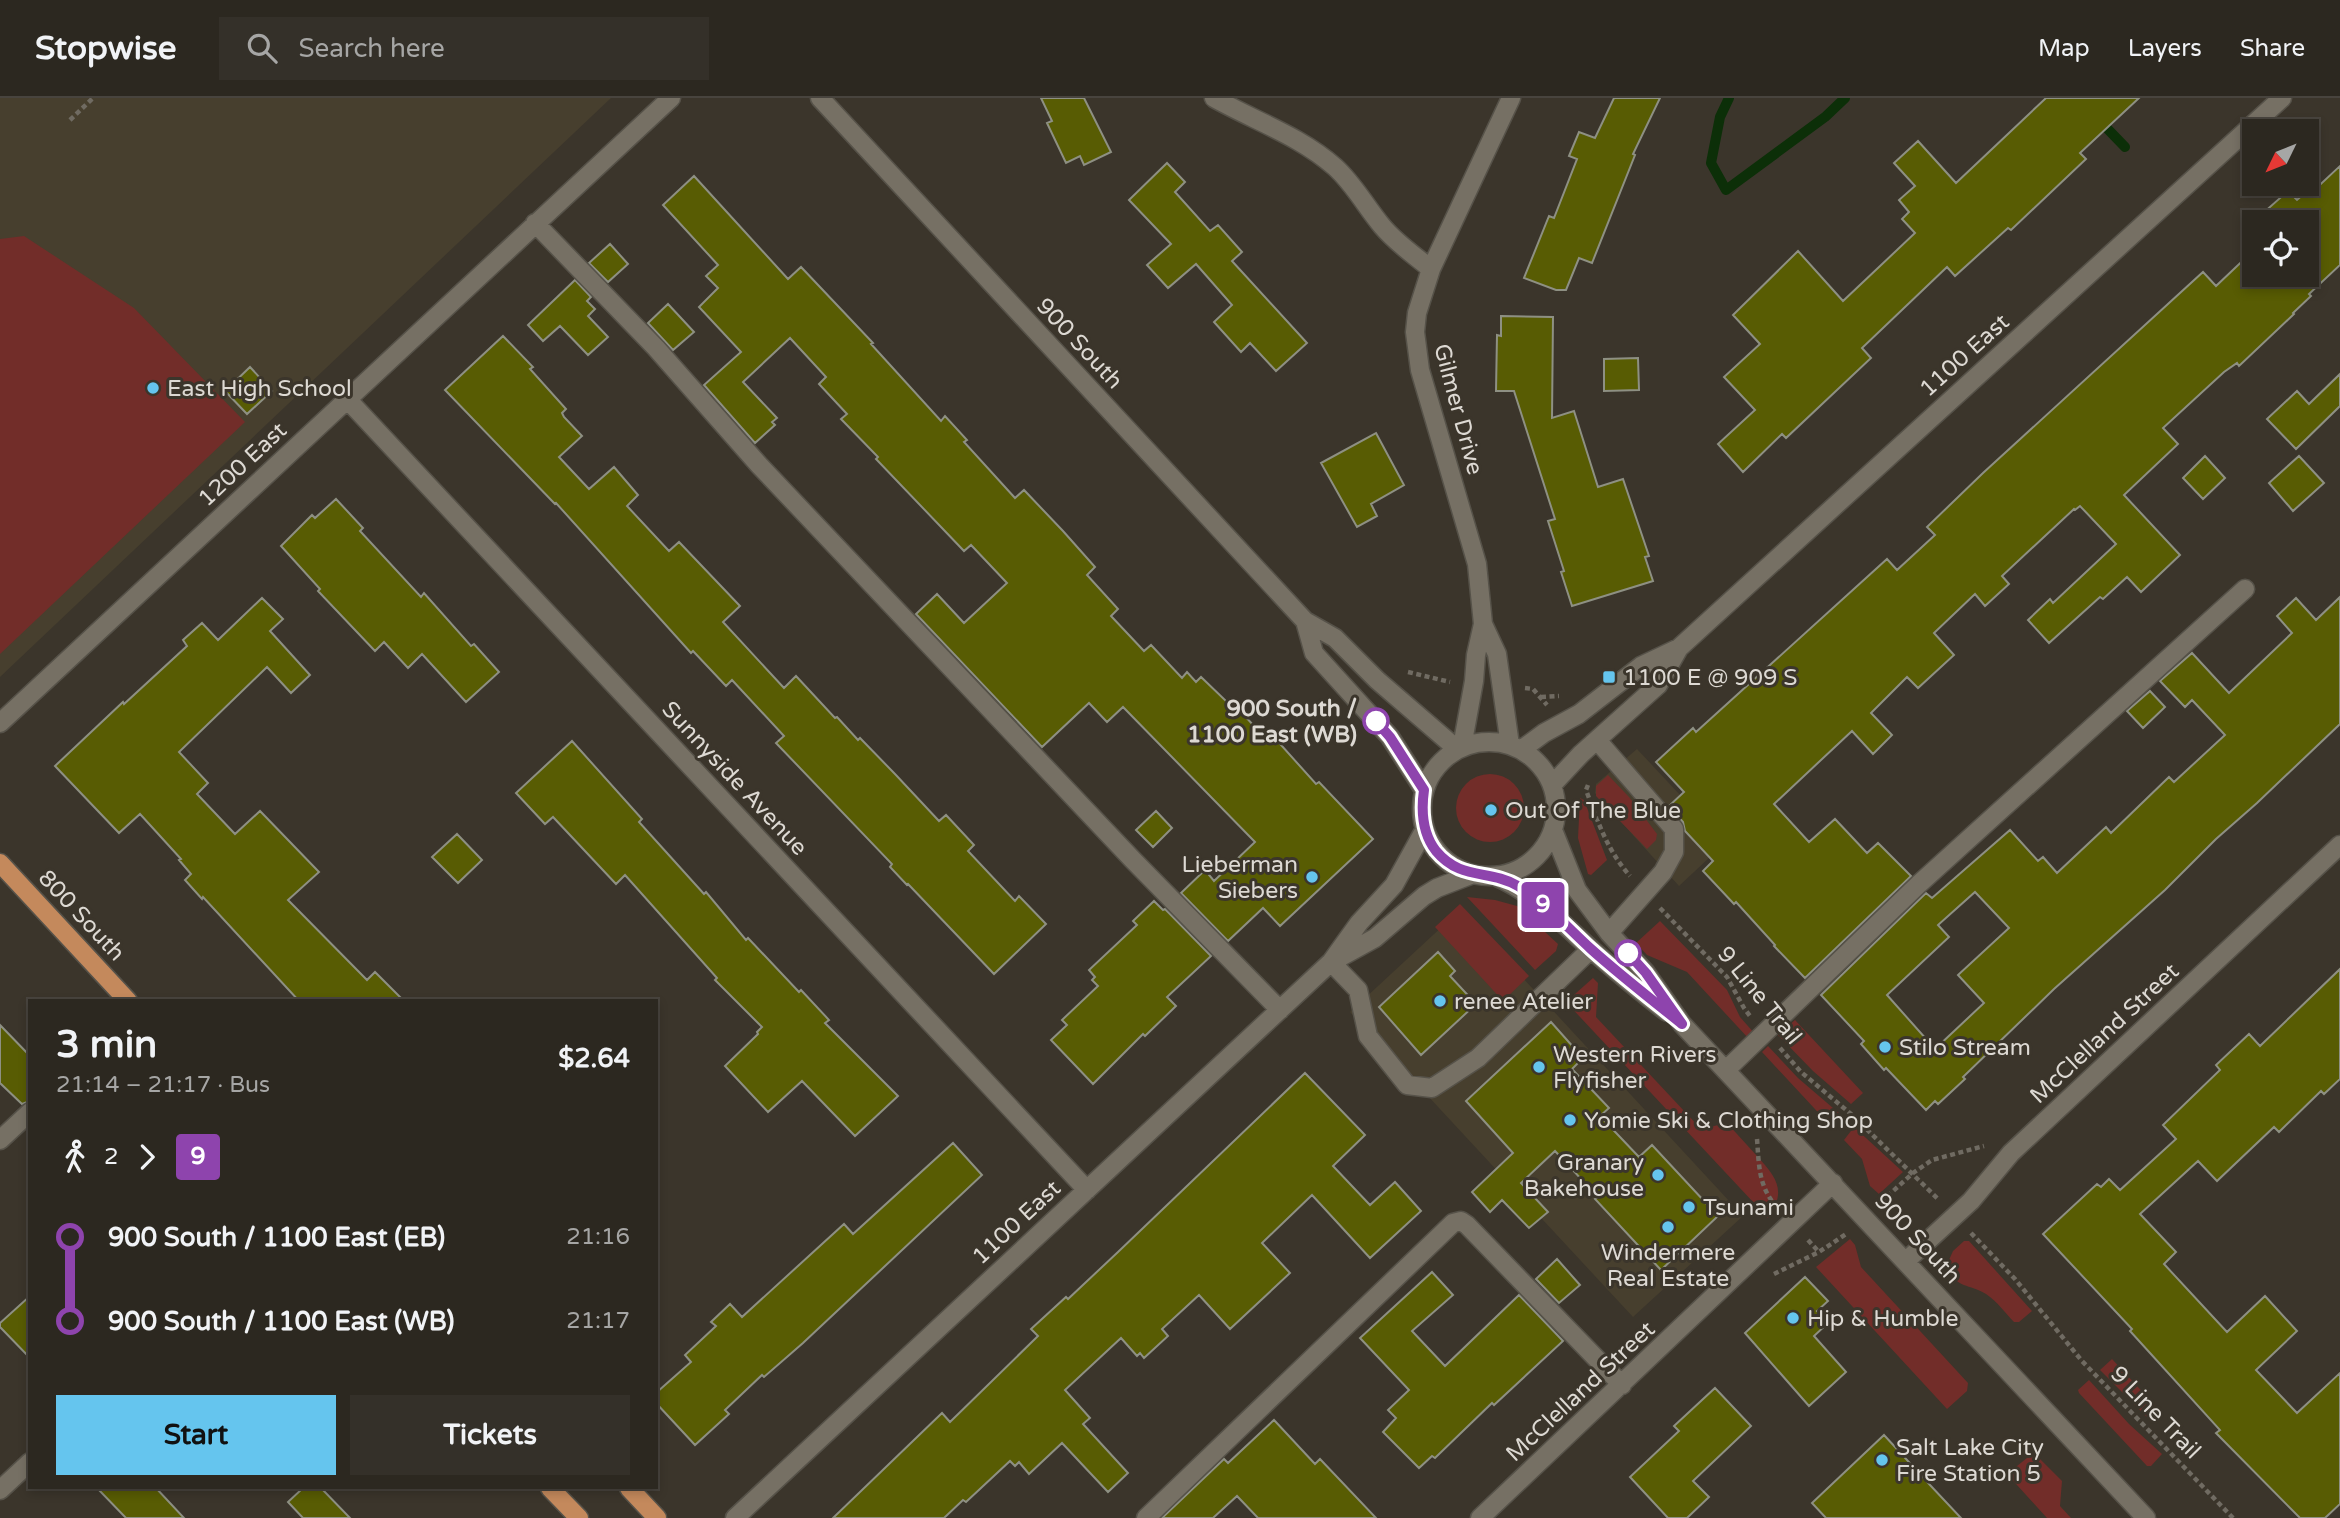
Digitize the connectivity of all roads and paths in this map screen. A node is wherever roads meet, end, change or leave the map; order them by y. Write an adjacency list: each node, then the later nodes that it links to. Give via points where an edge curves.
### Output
1 (93, 98): 7 (path)
2 (671, 98): 8 (street, 1200 East)
3 (820, 98): 12 (street, 900 South)
4 (1214, 98): 9 (street, via 1292,136 1337,168 1384,228)
5 (1511, 98): 9 (street, Gilmer Drive)
6 (2282, 98): 14 (street, 1100 East)
7 (70, 120)
8 (536, 223): 10 (street, 1200 East); 37 (street, via 656,348 759,465)
9 (1431, 269): 13 (street, Gilmer Drive, via 1417,313 1416,350 1477,564)
10 (347, 399): 19 (street, 1200 East); 46 (street, Sunnyside Avenue)
11 (2245, 589): 39 (street, via 1919,884)
12 (1304, 621): 22 (street, 900 South, via 1335,638 1377,680); 24 (street, 900 South, via 1314,653 1390,737)
13 (1483, 624): 21 (street, Gilmer Drive, via 1497,654); 22 (street, Gilmer Drive)
14 (1679, 648): 20 (street, 1100 East, via 1657,685); 21 (street, 1100 East, via 1641,666 1579,714)
15 (1400, 666): 16 (path, via 1409,673)
16 (1444, 682)
17 (1514, 686): 18 (path, via 1533,689)
18 (1548, 707)
19 (0, 723)
20 (1597, 740): 23 (street, 1100 East); 32 (street, via 1674,829 1674,852)
21 (1516, 747): 22 (street, via 1486,741); 23 (street, via 1540,765)
22 (1460, 748): 24 (street, via 1437,766)
23 (1552, 785): 27 (street, via 1556,800)
24 (1424, 790): 26 (street, via 1421,810)
25 (1586, 790): 32 (path, 9 Line Trail, via 1608,847)
26 (1425, 829): 30 (street, via 1436,850 1452,865); 35 (street, 1100 East, via 1394,885)
27 (1553, 830): 31 (street, via 1531,861); 33 (street, 900 South, via 1577,890)
28 (2340, 845): 52 (street, McClelland Street, via 2011,1153 1970,1201)
29 (0, 863): 36 (main road, 800 South)
30 (1474, 874): 31 (street); 35 (street, 1100 East, via 1424,895 1376,939)
31 (1495, 876): 34 (street, 900 South, via 1518,886)
32 (1644, 892): 33 (street); 39 (path, 9 Line Trail, via 1727,977 1744,1008)
33 (1609, 933): 38 (street, 900 South, via 1646,973)
34 (1591, 949): 35 (street, via 1478,1058 1432,1088 1407,1085 1368,1036 1358,990); 38 (street, 900 South)
35 (1331, 962): 37 (street, 1100 East)
36 (126, 999)
37 (1280, 1010): 46 (street, 1100 East)
38 (1682, 1024): 40 (street, 900 South)
39 (1765, 1032): 40 (street); 44 (path, 9 Line Trail, via 1801,1072)
40 (1726, 1070): 45 (street, 900 South)
41 (28, 1114): 42 (street)
42 (0, 1140)
43 (1985, 1145): 44 (path, via 1932,1160)
44 (1913, 1173): 47 (path, 9 Line Trail); 48 (path)
45 (1833, 1183): 52 (street, 900 South); 53 (street, McClelland Street)
46 (1087, 1190): 60 (street, 1100 East)
47 (1939, 1200)
48 (1883, 1201)
49 (1845, 1235): 51 (path)
50 (1973, 1235): 64 (path, 9 Line Trail, via 2082,1361)
51 (1801, 1261)
52 (1906, 1261): 63 (street, 900 South)
53 (1622, 1385): 61 (street, via 1468,1225 1453,1223); 62 (street, McClelland Street)
54 (28, 1464): 57 (street)
55 (551, 1489): 58 (main road)
56 (630, 1489): 59 (main road)
57 (0, 1490)
58 (579, 1518)
59 (657, 1518)
60 (735, 1518)
61 (1146, 1518)
62 (1480, 1518)
63 (2146, 1518)
64 (2233, 1518)

